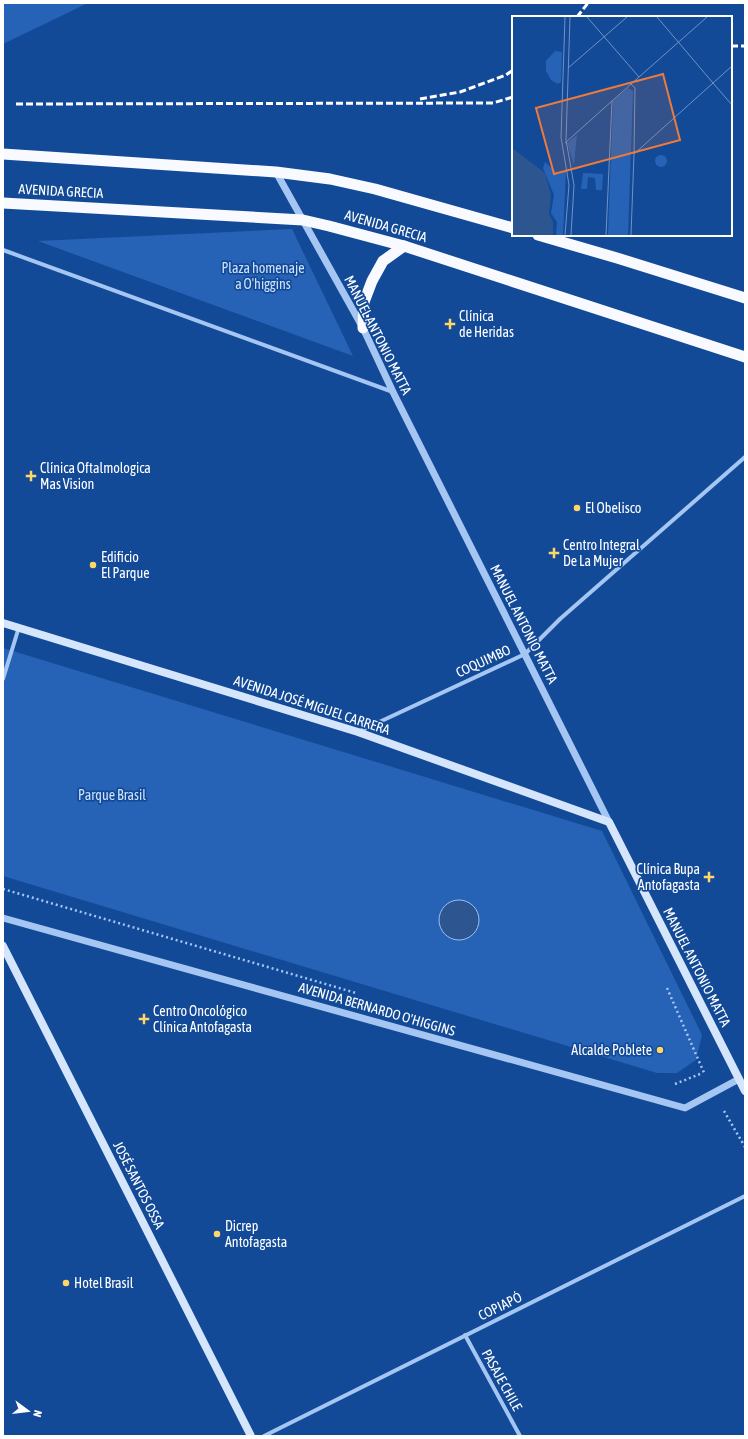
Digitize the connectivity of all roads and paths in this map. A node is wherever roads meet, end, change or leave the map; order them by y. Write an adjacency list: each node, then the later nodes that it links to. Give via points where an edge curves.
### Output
1 (3, 154): 2 (highway)
2 (276, 172): 4 (street, MANUEL ANTONIO MATTA); 5 (highway, via 330,179 375,189)
3 (3, 203): 4 (highway, AVENIDA GRECIA)
4 (304, 220): 7 (highway, AVENIDA GRECIA); 10 (street, MANUEL ANTONIO MATTA)
5 (512, 228)
6 (541, 236): 9 (highway)
7 (404, 246): 10 (highway, via 383,261 372,280 364,302); 11 (highway, AVENIDA GRECIA)
8 (3, 250): 12 (street)
9 (745, 298)
10 (363, 328): 12 (street, MANUEL ANTONIO MATTA)
11 (745, 357)
12 (393, 392): 16 (street, MANUEL ANTONIO MATTA)
13 (745, 458): 16 (street, COQUIMBO, via 566,614)
14 (3, 622): 15 (main road, AVENIDA JOSÉ MIGUEL CARRERA)
15 (19, 627): 17 (street); 18 (main road, AVENIDA JOSÉ MIGUEL CARRERA)
16 (525, 654): 18 (street, COQUIMBO); 19 (street, MANUEL ANTONIO MATTA)
17 (3, 679)
18 (358, 732): 19 (main road, AVENIDA JOSÉ MIGUEL CARRERA)
19 (609, 822): 25 (main road, MANUEL ANTONIO MATTA)
20 (3, 889): 23 (path)
21 (3, 918): 25 (street, AVENIDA BERNARDO O'HIGGINS, via 685,1108)
22 (3, 946): 30 (main road, JOSÉ SANTOS OSSA)
23 (360, 994)
24 (704, 1073): 26 (path)
25 (739, 1079): 27 (main road, MANUEL ANTONIO MATTA)
26 (671, 1085)
27 (745, 1091)
28 (745, 1196): 29 (street, COPIAPÓ)
29 (465, 1335): 31 (street, COPIAPÓ); 32 (street, PASAJE CHILE)
30 (251, 1436)
31 (264, 1436)
32 (520, 1436)

